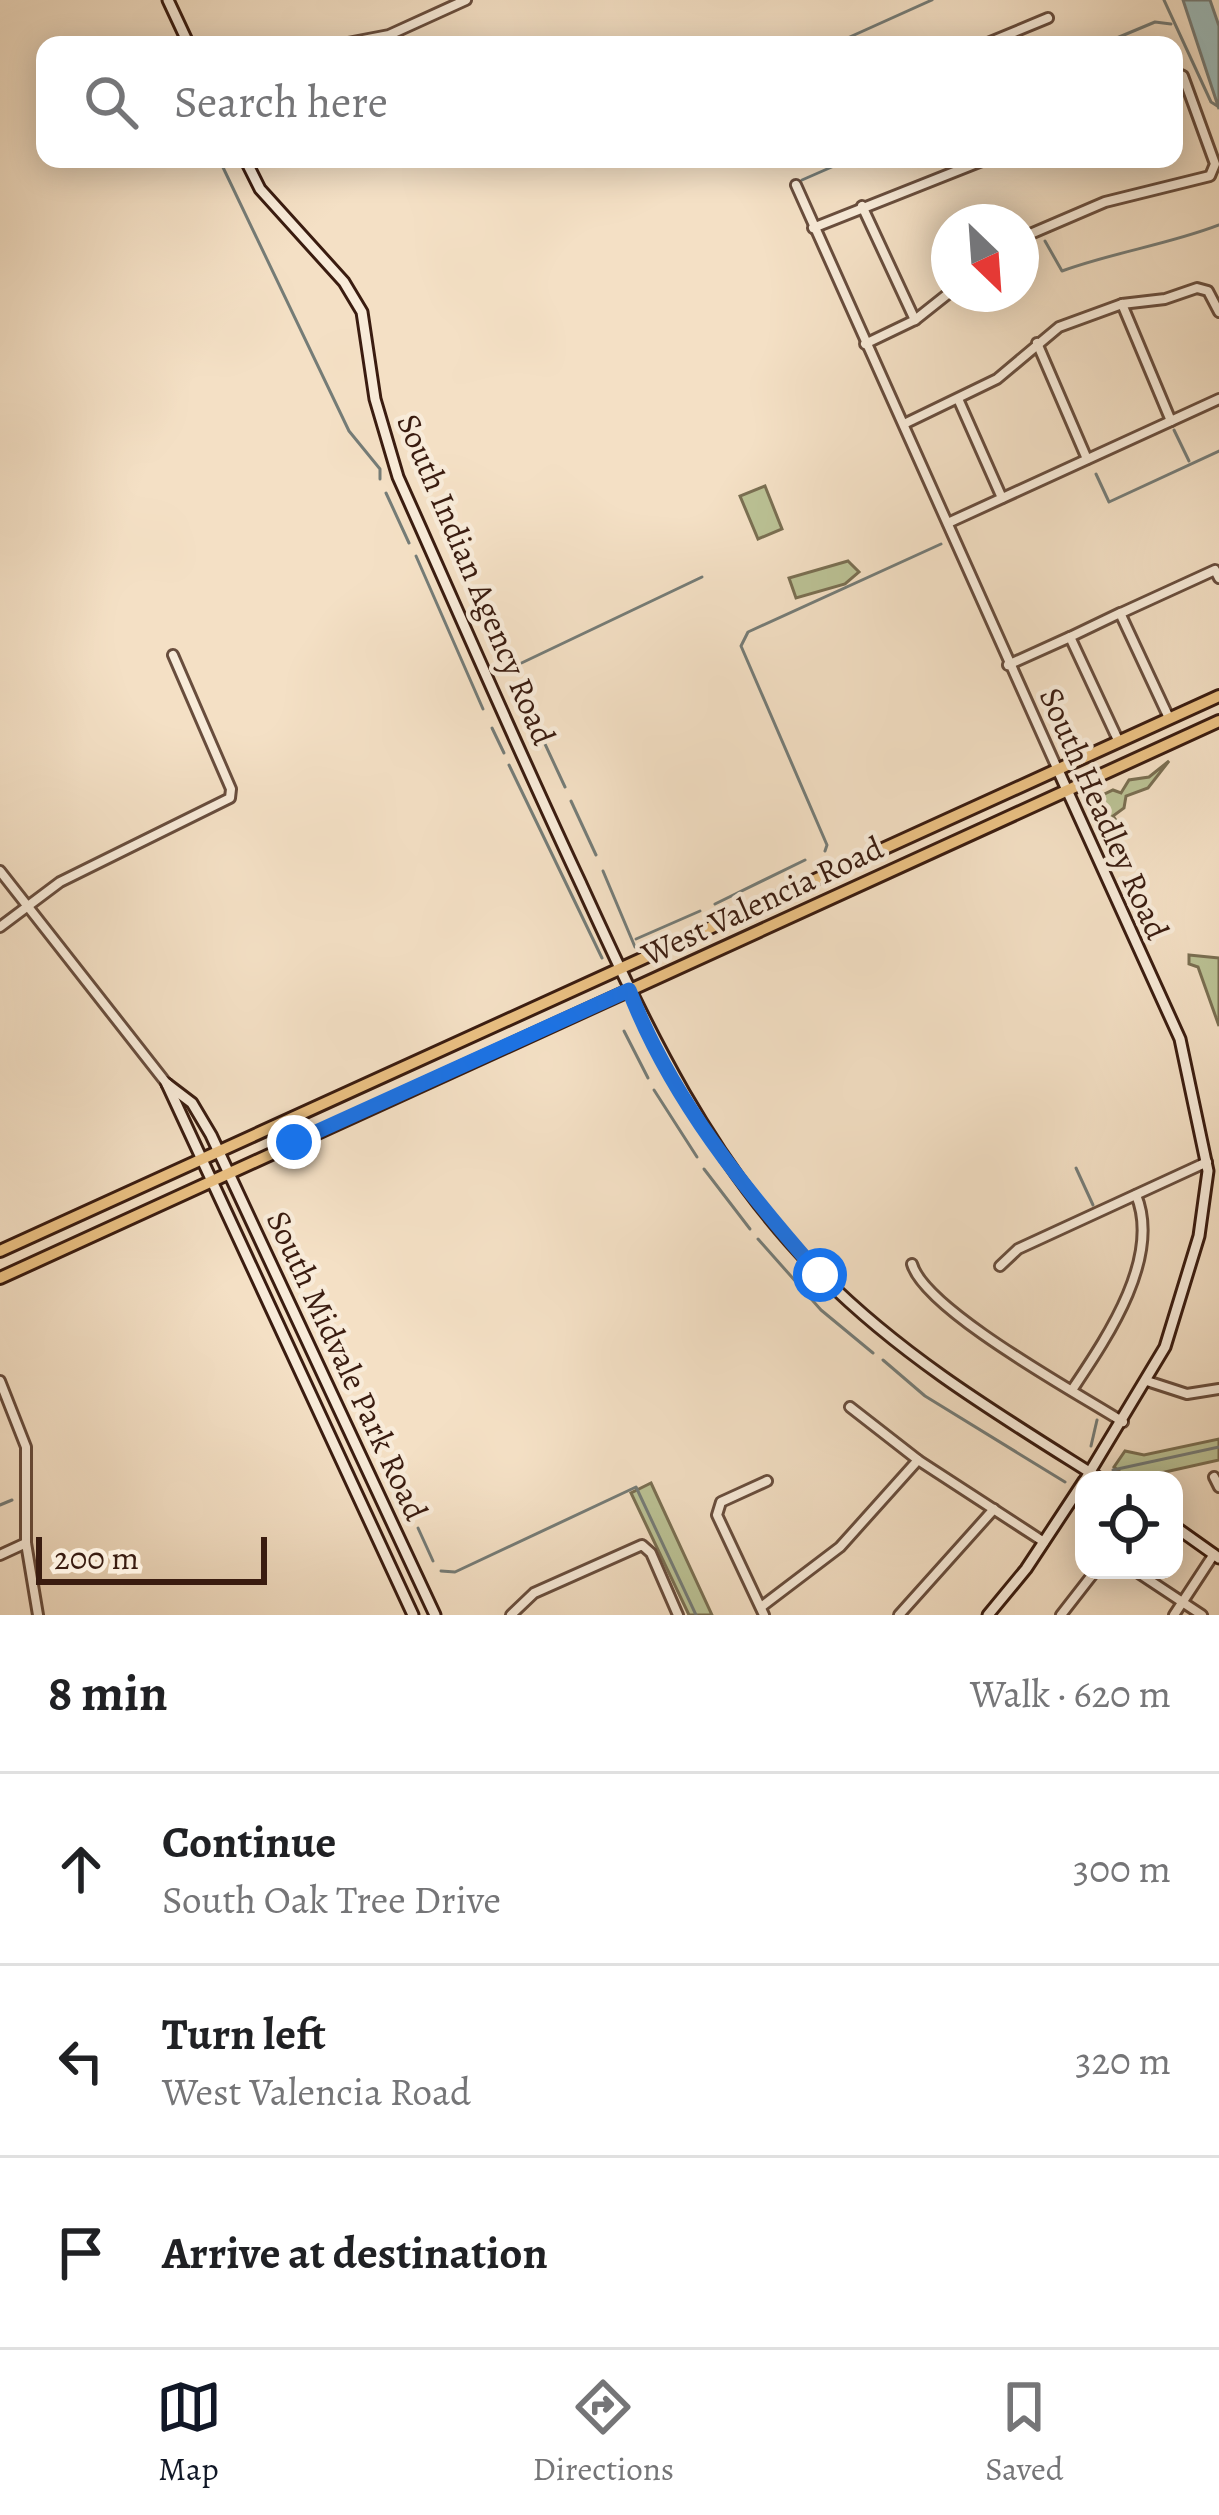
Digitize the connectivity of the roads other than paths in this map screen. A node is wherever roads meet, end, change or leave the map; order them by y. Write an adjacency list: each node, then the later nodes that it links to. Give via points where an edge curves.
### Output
1 (168, 0): 4 (street)
2 (466, 0): 5 (street)
3 (1048, 18): 6 (street)
4 (186, 36)
5 (384, 36)
6 (1005, 36)
7 (1183, 85): 13 (street, via 1214,171)
8 (250, 168): 43 (street, South Indian Agency Road, via 362,312 398,478)
9 (963, 168): 11 (street)
10 (796, 185): 12 (street, South Headley Road)
11 (862, 206): 12 (street); 17 (street)
12 (813, 228): 19 (street, South Headley Road)
13 (1039, 230)
14 (1122, 304): 16 (street, via 1203,288); 18 (street); 22 (street)
15 (931, 307): 17 (street)
16 (1219, 312)
17 (915, 320): 19 (street)
18 (1037, 343): 21 (street); 24 (street)
19 (865, 344): 23 (street, South Headley Road)
20 (1219, 399): 22 (street)
21 (959, 401): 23 (street); 25 (street)
22 (1171, 421): 24 (street)
23 (904, 424): 26 (street, South Headley Road)
24 (1087, 459): 25 (street)
25 (1002, 498): 26 (street)
26 (948, 523): 31 (street, South Headley Road)
27 (1218, 572): 28 (street)
28 (1120, 614): 29 (street); 33 (street)
29 (1070, 637): 31 (street); 35 (street)
30 (173, 655): 41 (street, via 232,789 225,803 60,882)
31 (1008, 665): 36 (street, South Headley Road)
32 (1219, 696): 33 (main road, West Valencia Road)
33 (1169, 718): 35 (main road, West Valencia Road)
34 (1219, 721): 37 (main road, West Valencia Road)
35 (1118, 740): 36 (main road, West Valencia Road)
36 (1057, 768): 37 (street, South Headley Road); 39 (main road, West Valencia Road)
37 (1067, 790): 40 (main road, West Valencia Road); 50 (street, South Headley Road, via 1180,1039)
38 (0, 871): 41 (street, South Midvale Park Road)
39 (818, 879): 40 (main road); 43 (main road, West Valencia Road)
40 (827, 900): 44 (main road, West Valencia Road)
41 (27, 907): 42 (street); 47 (street, South Midvale Park Road)
42 (0, 927)
43 (620, 971): 44 (street, South Indian Agency Road); 45 (main road, West Valencia Road)
44 (629, 990): 46 (main road, West Valencia Road); 65 (street, South Indian Agency Road, via 718,1150 820,1275 969,1398)
45 (426, 1058): 46 (main road); 48 (main road, West Valencia Road)
46 (434, 1078): 51 (main road, West Valencia Road)
47 (166, 1084): 48 (street, South Midvale Park Road, via 193,1103); 49 (street, South Midvale Park Road)
48 (218, 1152): 49 (main road, West Valencia Road); 51 (street, South Midvale Park Road)
49 (200, 1160): 52 (street, South Midvale Park Road); 54 (main road, West Valencia Road)
50 (1207, 1162): 53 (street); 59 (street, South Headley Road, via 1199,1236)
51 (227, 1172): 52 (main road, West Valencia Road); 81 (street, South Midvale Park Road)
52 (209, 1180): 57 (main road, West Valencia Road); 80 (street, South Midvale Park Road)
53 (1136, 1195): 56 (street, via 1018,1249); 61 (street, via 1144,1224 1127,1292)
54 (0, 1251)
55 (912, 1264): 61 (street, via 917,1282 947,1309)
56 (1000, 1266)
57 (0, 1278)
58 (0, 1381): 72 (street, via 26,1447)
59 (1148, 1381): 60 (street, via 1187,1394); 63 (street, South Headley Road)
60 (1219, 1389)
61 (1072, 1390): 63 (street)
62 (850, 1408): 64 (street)
63 (1123, 1422): 66 (street, South Headley Road)
64 (918, 1460): 69 (street); 78 (street, via 841,1546)
65 (1076, 1471)
66 (1091, 1471)
67 (766, 1481): 78 (street, via 721,1502 717,1515)
68 (1075, 1495): 71 (street, South Headley Road)
69 (994, 1509): 71 (street); 84 (street)
70 (1183, 1532): 74 (street)
71 (1045, 1541): 85 (street, South Headley Road)
72 (26, 1544): 73 (street); 79 (street)
73 (0, 1555)
74 (1216, 1556): 77 (street)
75 (1089, 1579): 86 (street)
76 (1149, 1579): 77 (street)
77 (1184, 1601): 87 (street); 88 (street)
78 (762, 1611)
79 (38, 1615)
80 (412, 1615)
81 (435, 1615)
82 (511, 1615): 83 (street, via 534,1593 642,1545)
83 (678, 1615)
84 (899, 1615)
85 (988, 1615)
86 (1060, 1615)
87 (1174, 1615)
88 (1202, 1615)

